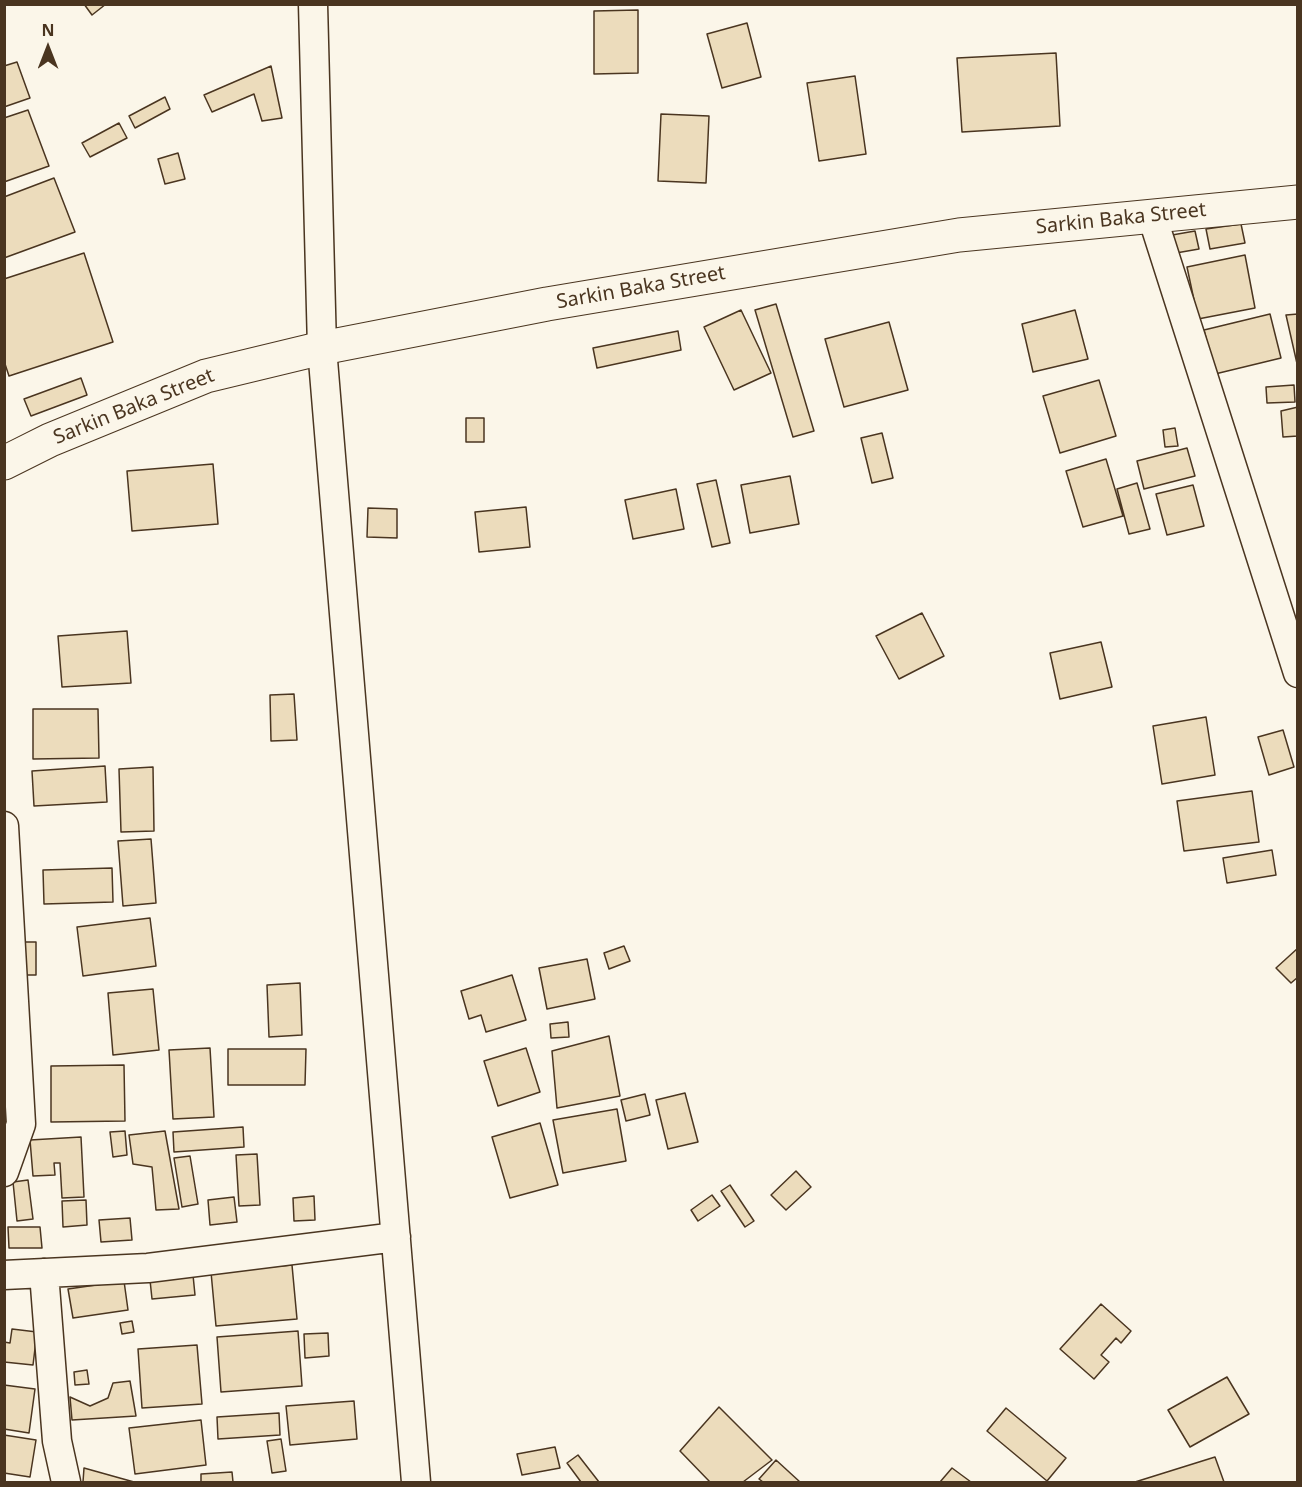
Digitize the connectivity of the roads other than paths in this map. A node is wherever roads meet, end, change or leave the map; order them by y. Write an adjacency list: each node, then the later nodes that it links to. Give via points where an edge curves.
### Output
1 (313, 4): 4 (street)
2 (1298, 202): 3 (street, Sarkin Baka Street)
3 (1152, 216): 4 (street, Sarkin Baka Street, via 959,235 547,304); 6 (street)
4 (322, 348): 5 (street, Sarkin Baka Street, via 206,376); 9 (street)
5 (4, 463)
6 (1298, 673)
7 (4, 826): 8 (street, via 21,1124)
8 (4, 1172)
9 (396, 1237): 10 (street, via 148,1268); 13 (street)
10 (44, 1273): 11 (street); 12 (street, via 57,1441)
11 (4, 1275)
12 (66, 1482)
13 (416, 1482)

